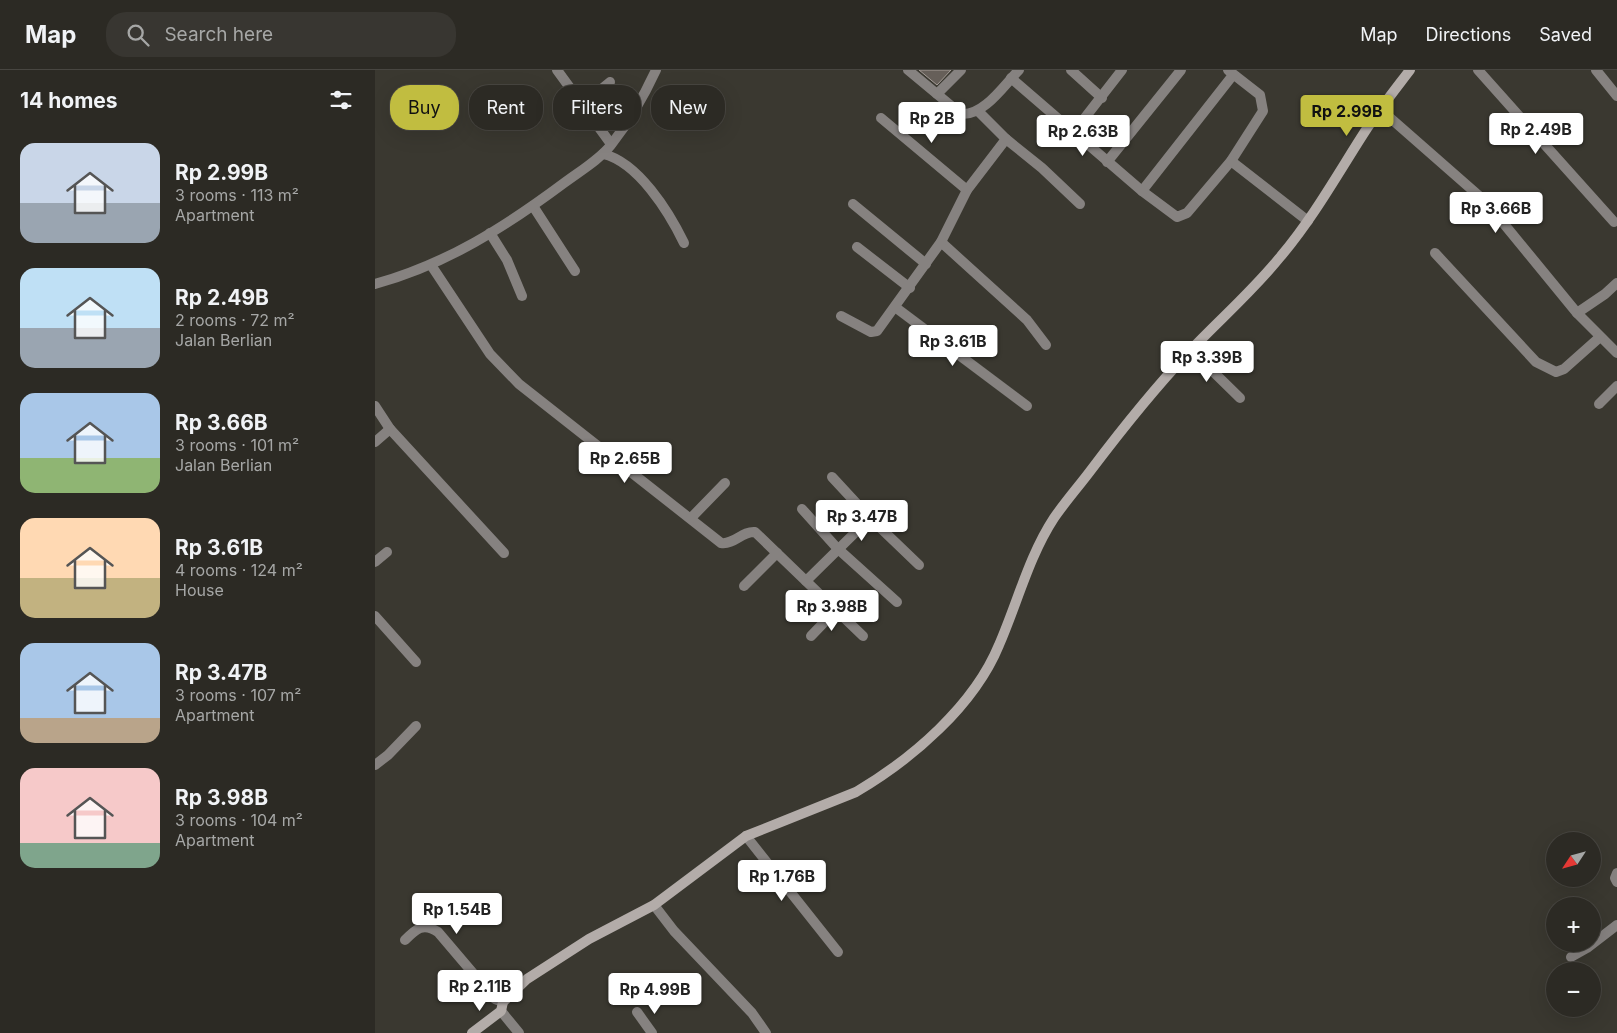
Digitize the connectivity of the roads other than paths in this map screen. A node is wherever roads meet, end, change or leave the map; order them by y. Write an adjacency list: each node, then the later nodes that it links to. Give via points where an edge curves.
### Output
1 (557, 70): 14 (street)
2 (657, 70): 25 (street)
3 (908, 70): 16 (street)
4 (961, 70): 16 (street)
5 (1071, 70): 18 (street)
6 (1122, 70): 18 (street)
7 (1181, 70): 28 (street)
8 (1410, 70): 19 (street)
9 (1478, 70): 35 (street)
10 (1596, 70): 17 (street)
11 (1230, 72): 27 (street, via 1260,96 1263,107 1263,112); 30 (street)
12 (1015, 74): 20 (street); 23 (street)
13 (610, 82): 15 (street)
14 (568, 85)
15 (606, 85)
16 (937, 94): 20 (street, via 961,114)
17 (1617, 96)
18 (1102, 98): 23 (street)
19 (1380, 109): 34 (street); 49 (street, via 1486,202)
20 (978, 111): 24 (street)
21 (881, 118): 29 (street)
22 (601, 130): 25 (street)
23 (1073, 133): 28 (street)
24 (1006, 139): 29 (street); 32 (street)
25 (611, 144): 26 (street)
26 (603, 154): 33 (street); 38 (street, via 639,176 675,225)
27 (1231, 161): 30 (street, via 1187,213 1180,216 1173,215); 34 (street)
28 (1107, 162): 30 (street)
29 (967, 190): 37 (street)
30 (1142, 191)
31 (853, 204): 41 (street)
32 (1080, 204)
33 (533, 206): 36 (street); 43 (street)
34 (1308, 221): 53 (street, via 1248,295)
35 (1613, 222)
36 (490, 233): 42 (street); 47 (street, via 507,260)
37 (941, 242): 41 (street); 52 (street, via 1027,320)
38 (684, 243)
39 (857, 247): 46 (street)
40 (1435, 253): 51 (street, via 1536,362 1549,370 1565,369)
41 (926, 264): 46 (street)
42 (431, 265): 45 (street); 65 (street, via 489,354 504,370 582,435)
43 (575, 271)
44 (1617, 283): 49 (street)
45 (375, 284)
46 (910, 288): 48 (street)
47 (523, 296)
48 (895, 308): 50 (street, via 875,332); 59 (street)
49 (1577, 313): 51 (street)
50 (841, 316)
51 (1600, 337): 54 (street)
52 (1046, 345)
53 (1191, 350): 56 (street); 83 (street, via 1141,404 1054,518 998,648 968,700 932,735 856,792)
54 (1617, 353)
55 (1617, 386): 57 (street)
56 (1239, 398)
57 (1599, 404)
58 (375, 406): 60 (street)
59 (1027, 406)
60 (390, 429): 61 (street); 69 (street)
61 (375, 442)
62 (831, 477): 66 (street)
63 (725, 483): 65 (street)
64 (802, 509): 67 (street)
65 (691, 518): 70 (street, via 721,543 755,532)
66 (869, 518): 67 (street); 72 (street)
67 (837, 548): 73 (street); 75 (street)
68 (387, 552): 71 (street)
69 (504, 553)
70 (777, 553): 73 (street); 74 (street)
71 (375, 562)
72 (919, 565)
73 (806, 581): 76 (street)
74 (744, 586)
75 (897, 602)
76 (836, 610): 78 (street); 79 (street)
77 (375, 616): 80 (street)
78 (811, 636)
79 (863, 636)
80 (415, 662)
81 (416, 726): 82 (street)
82 (375, 765)
83 (746, 836): 86 (street); 89 (street)
84 (1617, 873): 85 (street)
85 (1617, 882)
86 (654, 905): 91 (street, via 589,938 527,979); 96 (street, via 674,931 752,1013)
87 (1617, 925): 90 (street)
88 (405, 940): 91 (street, via 423,926 438,932)
89 (839, 952)
90 (1571, 957)
91 (502, 1006): 93 (street); 94 (street)
92 (637, 1012): 95 (street)
93 (472, 1033)
94 (519, 1033)
95 (652, 1033)
96 (766, 1033)

